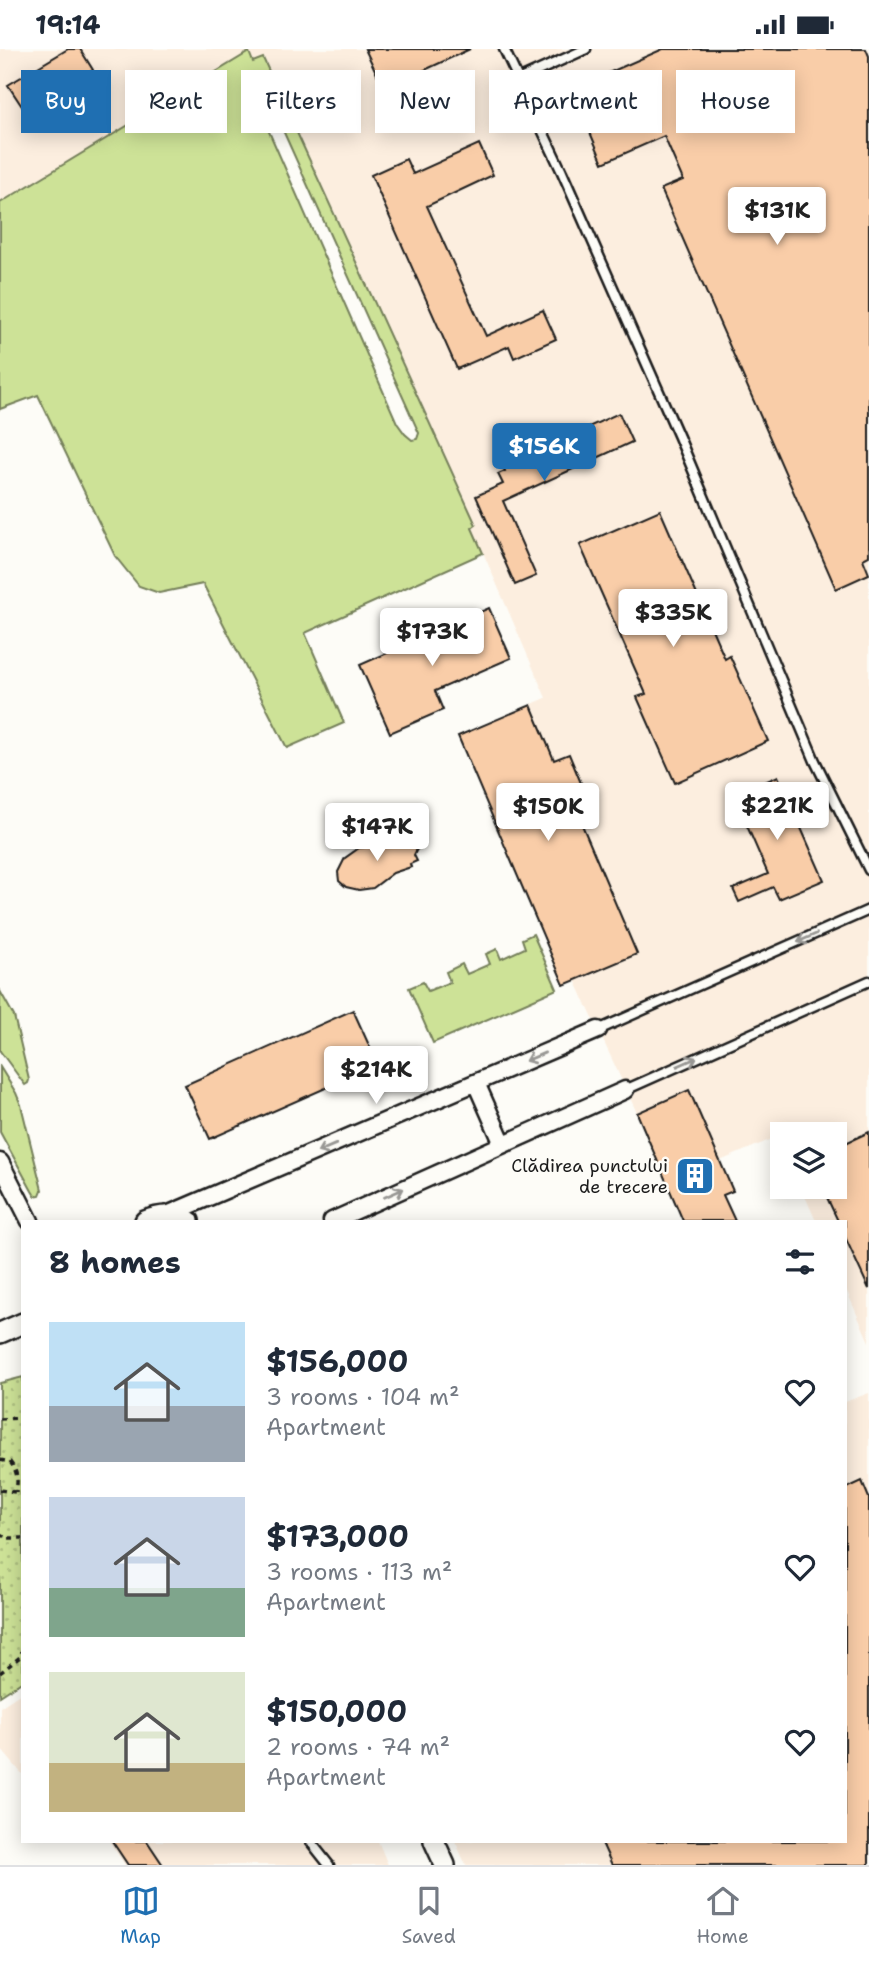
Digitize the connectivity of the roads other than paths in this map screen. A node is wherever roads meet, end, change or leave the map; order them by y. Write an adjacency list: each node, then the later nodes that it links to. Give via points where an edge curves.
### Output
1 (504, 49): 3 (lane)
2 (586, 49): 4 (lane)
3 (514, 70)
4 (541, 70)
5 (544, 133): 6 (lane, via 816,761)
6 (869, 870)
7 (869, 910): 9 (lane, one-way to 9)
8 (869, 981): 11 (lane, one-way to 8)
9 (598, 1030): 10 (street, one-way to 10)
10 (476, 1083): 12 (street); 14 (street, one-way to 14)
11 (625, 1090): 12 (street)
12 (503, 1144): 18 (street, one-way to 12)
13 (0, 1161): 15 (street)
14 (167, 1215): 16 (street); 17 (street)
15 (30, 1220)
16 (148, 1220)
17 (187, 1220)
18 (334, 1220)
19 (312, 1843): 21 (lane)
20 (435, 1843): 22 (street)
21 (329, 1865)
22 (445, 1865)

